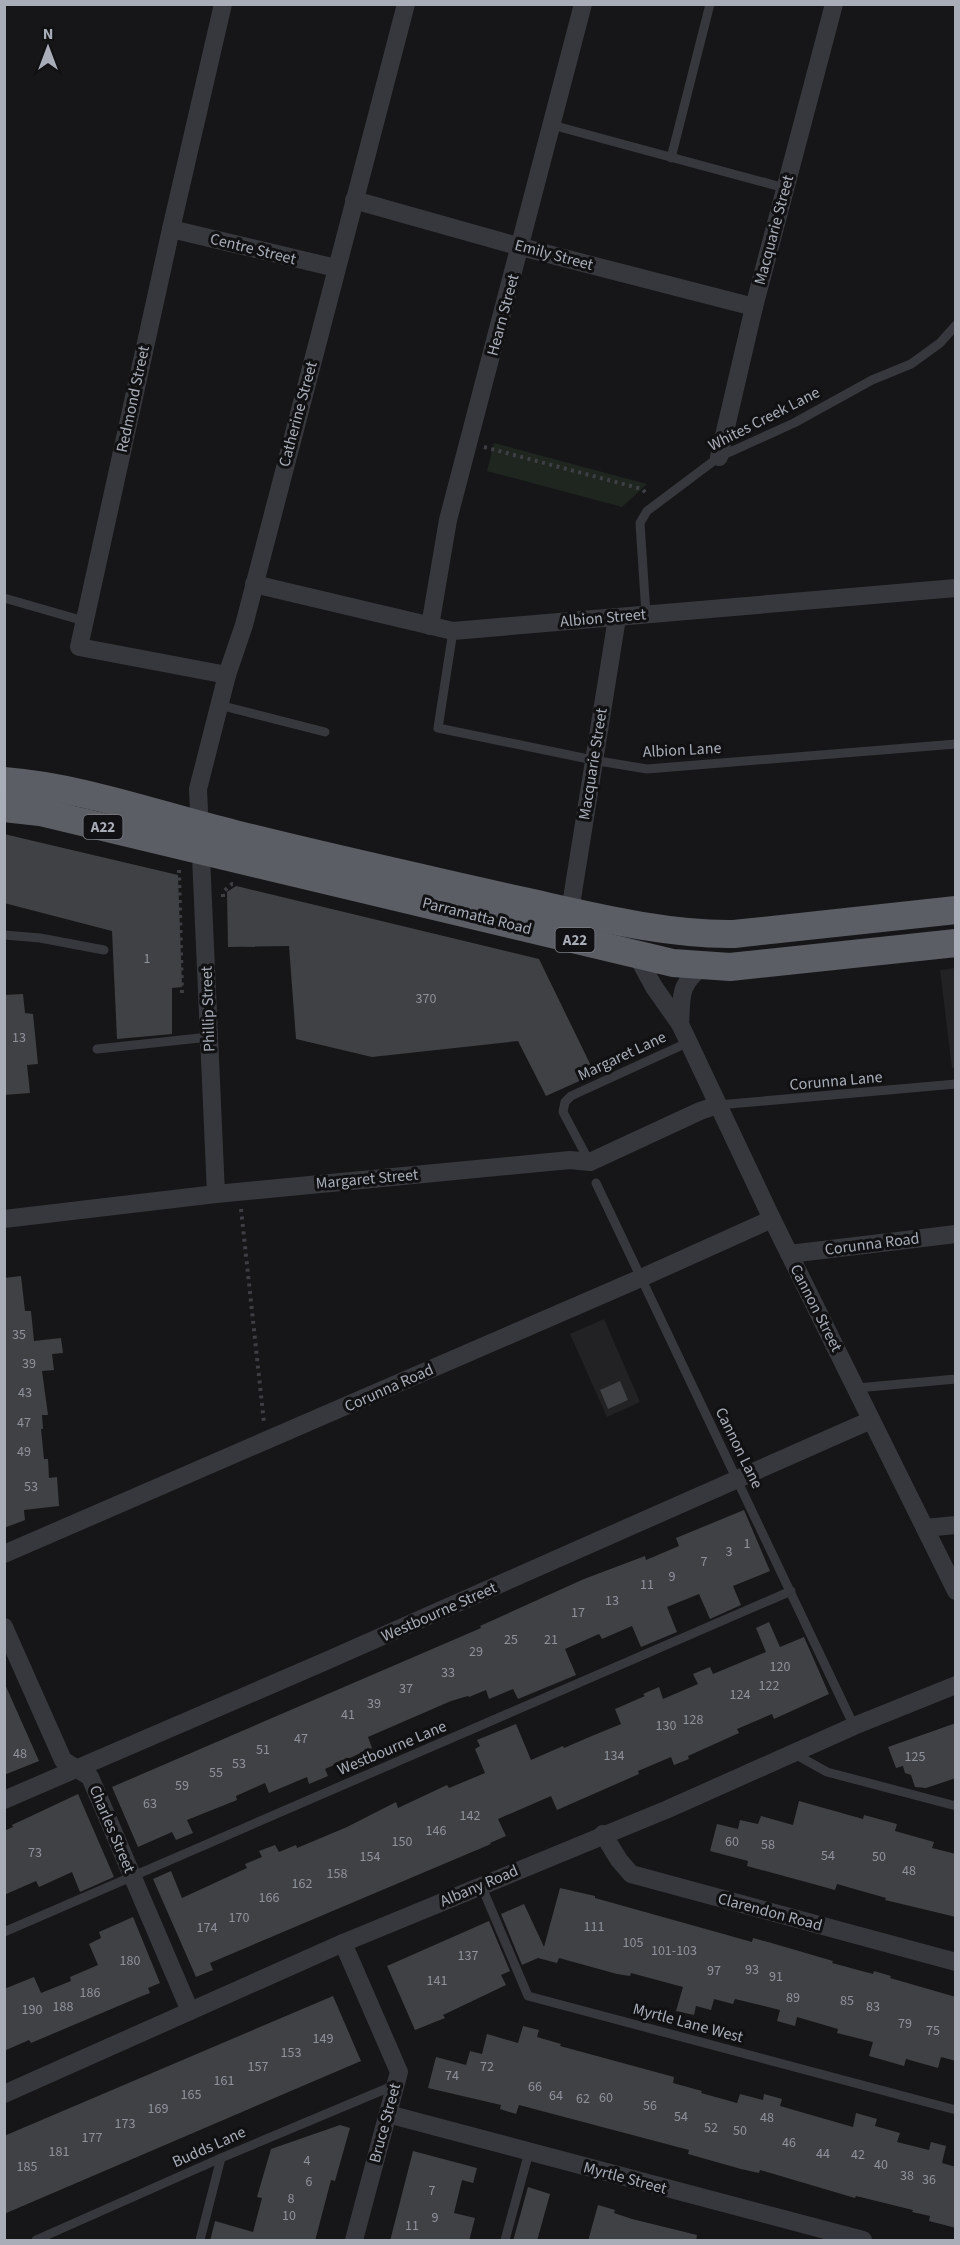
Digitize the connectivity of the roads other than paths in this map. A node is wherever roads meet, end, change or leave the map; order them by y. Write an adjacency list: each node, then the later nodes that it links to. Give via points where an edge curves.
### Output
1 (223, 4): 10 (street, Redmond Street)
2 (406, 4): 9 (street, Catherine Street)
3 (583, 4): 6 (street, Hearn Street)
4 (710, 4): 7 (lane)
5 (834, 4): 8 (street, Macquarie Street)
6 (552, 125): 7 (lane); 11 (street, Hearn Street)
7 (670, 158): 8 (lane)
8 (785, 188): 13 (street, Macquarie Street)
9 (354, 200): 11 (street, Emily Street); 12 (street, Catherine Street)
10 (171, 229): 12 (street, Centre Street); 21 (street, Redmond Street)
11 (521, 247): 13 (street, Emily Street); 22 (street, Hearn Street, via 448,520)
12 (336, 268): 16 (street, Catherine Street)
13 (754, 307): 15 (street, Macquarie Street)
14 (956, 325): 15 (lane, Whites Creek Lane, via 940,343 911,364)
15 (719, 457): 19 (lane, Whites Creek Lane, via 656,503 640,523)
16 (254, 584): 22 (street, Albion Street); 24 (street, Catherine Street)
17 (956, 588): 19 (street, Albion Street)
18 (4, 598): 21 (lane)
19 (646, 614): 20 (street, Albion Street)
20 (617, 618): 23 (street, Albion Street); 28 (street, Macquarie Street)
21 (84, 621): 24 (street, Redmond Street, via 79,647)
22 (430, 626): 23 (street, Albion Street)
23 (453, 631): 28 (lane, Albion Lane, via 438,728)
24 (227, 675): 25 (street, Catherine Street)
25 (219, 705): 26 (lane); 31 (street, Catherine Street, via 198,789)
26 (325, 732)
27 (956, 744): 28 (lane, Albion Lane, via 647,769)
28 (593, 760): 33 (street, Macquarie Street)
29 (4, 781): 31 (highway, Parramatta Road / A22, via 66,791)
30 (4, 807): 31 (highway, Parramatta Road / A22)
31 (200, 838): 33 (highway, Parramatta Road / A22); 37 (highway, Parramatta Road / A22); 40 (street, Phillip Street)
32 (956, 910): 33 (highway, Parramatta Road / A22, via 734,934 704,934)
33 (570, 911)
34 (4, 935): 36 (lane)
35 (956, 943): 38 (highway, Parramatta Road / A22, via 730,967)
36 (104, 950)
37 (638, 956): 38 (highway, Parramatta Road / A22); 39 (street, Cannon Street)
38 (703, 966): 39 (street, via 683,988)
39 (680, 1024): 41 (street, Cannon Street)
40 (209, 1037): 42 (lane); 47 (street, Phillip Street)
41 (689, 1042): 44 (street, Cannon Street); 45 (lane, Margaret Lane, via 565,1102 563,1112)
42 (97, 1049)
43 (956, 1084): 44 (lane, Corunna Lane)
44 (718, 1105): 45 (street, Margaret Street); 49 (street, Cannon Street)
45 (590, 1162): 47 (street, Margaret Street, via 570,1160)
46 (596, 1183): 52 (lane, Cannon Lane)
47 (216, 1194): 48 (street, Margaret Street)
48 (4, 1219)
49 (771, 1219): 51 (street, Cannon Street); 52 (street, Corunna Road)
50 (956, 1234): 51 (street, Corunna Road)
51 (789, 1254): 54 (street, Cannon Street)
52 (641, 1278): 56 (lane, Cannon Lane); 59 (street, Corunna Road)
53 (956, 1379): 54 (lane)
54 (857, 1389): 55 (street, Cannon Street)
55 (871, 1420): 56 (street, Westbourne Street); 58 (street, Cannon Street)
56 (738, 1480): 60 (lane, Cannon Lane); 66 (street, Westbourne Street)
57 (956, 1525): 58 (street)
58 (925, 1528): 61 (street, Cannon Street)
59 (4, 1554)
60 (791, 1591): 64 (lane, Cannon Lane); 70 (lane, Westbourne Lane)
61 (956, 1591)
62 (4, 1627): 66 (street, Charles Street, via 63,1760)
63 (956, 1685): 64 (street, Albany Road)
64 (854, 1726): 65 (street, Albany Road)
65 (792, 1753): 68 (lane, via 827,1772); 69 (street, Albany Road)
66 (75, 1769): 67 (street, Westbourne Street); 70 (street, Charles Street, via 90,1777)
67 (4, 1800)
68 (956, 1806)
69 (603, 1834): 71 (street, Albany Road); 74 (street, Clarendon Road, via 631,1874)
70 (133, 1877): 72 (lane, Westbourne Lane); 75 (street, Charles Street)
71 (481, 1885): 73 (street, Albany Road); 78 (lane, Myrtle Lane West, via 528,1996)
72 (4, 1932)
73 (343, 1943): 75 (street, Albany Road); 76 (street, Bruce Street, via 399,2072)
74 (956, 1962)
75 (190, 2010): 77 (street, Albany Road)
76 (395, 2085): 79 (street, Bruce Street); 81 (lane, Budds Lane)
77 (4, 2094)
78 (956, 2110)
79 (388, 2114): 80 (street, Myrtle Street); 84 (street, Bruce Street)
80 (529, 2152): 85 (lane); 86 (street, Myrtle Street)
81 (221, 2158): 82 (lane, Budds Lane); 83 (lane)
82 (36, 2241)
83 (200, 2241)
84 (354, 2241)
85 (505, 2241)
86 (863, 2241)

